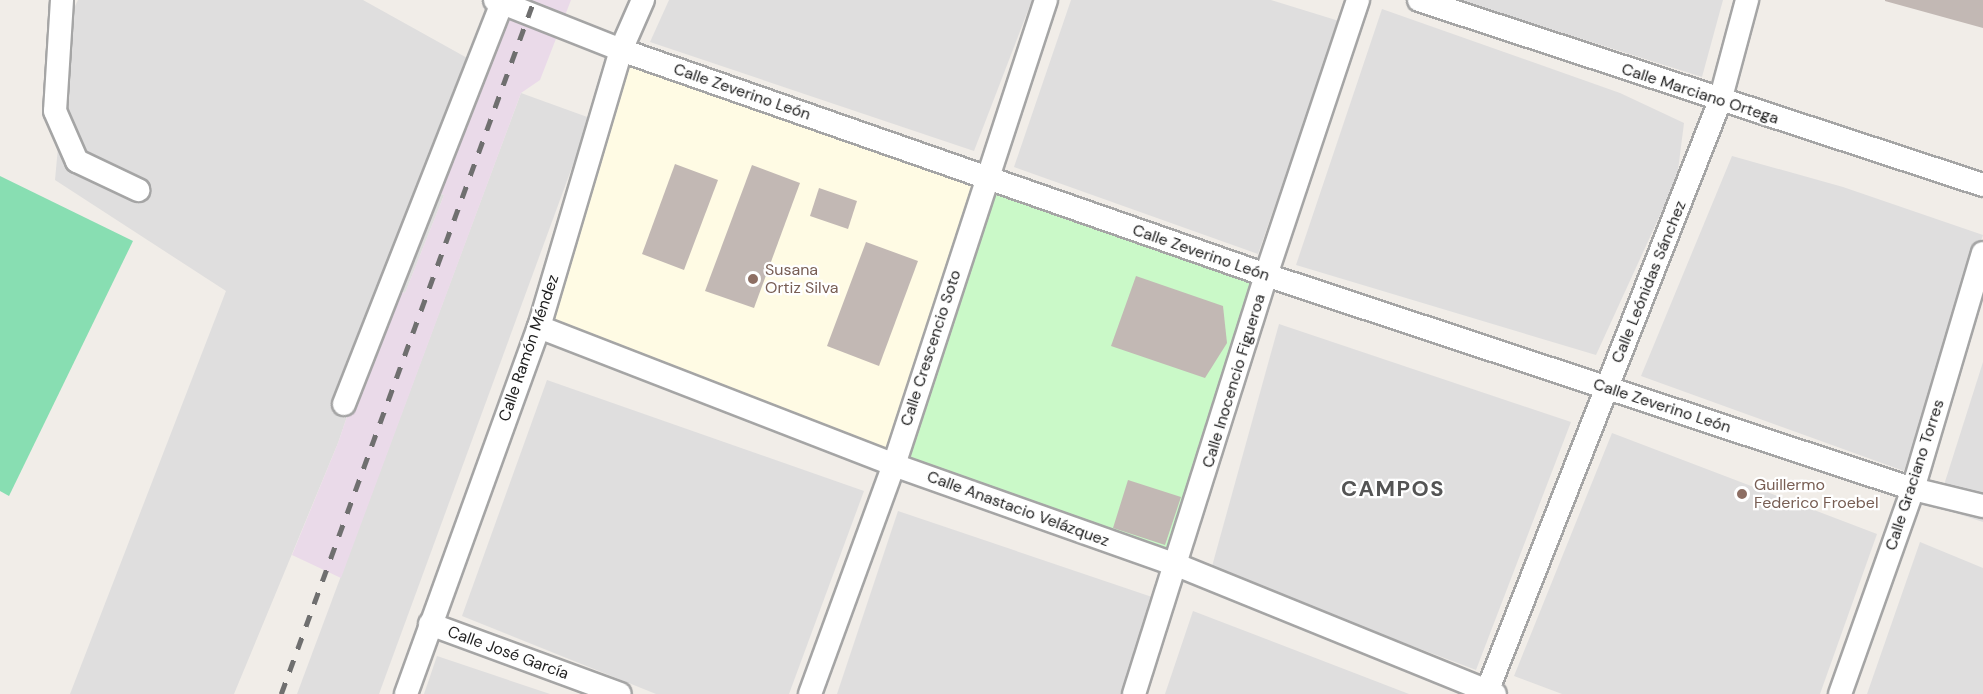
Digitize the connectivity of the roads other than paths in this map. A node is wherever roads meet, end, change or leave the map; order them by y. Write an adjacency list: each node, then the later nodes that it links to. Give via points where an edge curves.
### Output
1 (62, 0): 12 (street, via 55,111 77,160)
2 (643, 0): 8 (street, Calle Ramón Méndez)
3 (1046, 0): 10 (street, Calle Crescencio Soto)
4 (1358, 0): 14 (street, Calle Inocencio Figueroa)
5 (1419, 0): 9 (street, Calle Marciano Ortega)
6 (1748, 0): 9 (street, Calle Leónidas Sánchez)
7 (498, 2): 8 (street, Calle Zeverino León); 17 (street)
8 (621, 50): 10 (street, Calle Zeverino León); 15 (street, Calle Ramón Méndez)
9 (1720, 101): 11 (street, Calle Marciano Ortega); 16 (street, Calle Leónidas Sánchez)
10 (986, 178): 14 (street, Calle Zeverino León); 18 (street, Calle Crescencio Soto)
11 (1983, 185)
12 (138, 190)
13 (1983, 253): 19 (street, Calle Graciano Torres)
14 (1266, 276): 16 (street, Calle Zeverino León); 21 (street, Calle Inocencio Figueroa)
15 (539, 327): 18 (street, Calle Anastacio Velázquez); 22 (street, Calle Ramón Méndez)
16 (1607, 388): 19 (street, Calle Zeverino León); 23 (street, Calle Leónidas Sánchez)
17 (344, 404)
18 (894, 465): 21 (street, Calle Anastacio Velázquez); 26 (street, Calle Crescencio Soto)
19 (1913, 489): 20 (street, Calle Zeverino León); 28 (street, Calle Graciano Torres)
20 (1983, 506)
21 (1177, 565): 23 (street, Calle Anastacio Velázquez); 27 (street, Calle Inocencio Figueroa)
22 (430, 624): 24 (street, Calle Ramón Méndez); 25 (street, Calle José García)
23 (1489, 693)
24 (406, 694)
25 (620, 694)
26 (810, 694)
27 (1134, 694)
28 (1840, 694)

